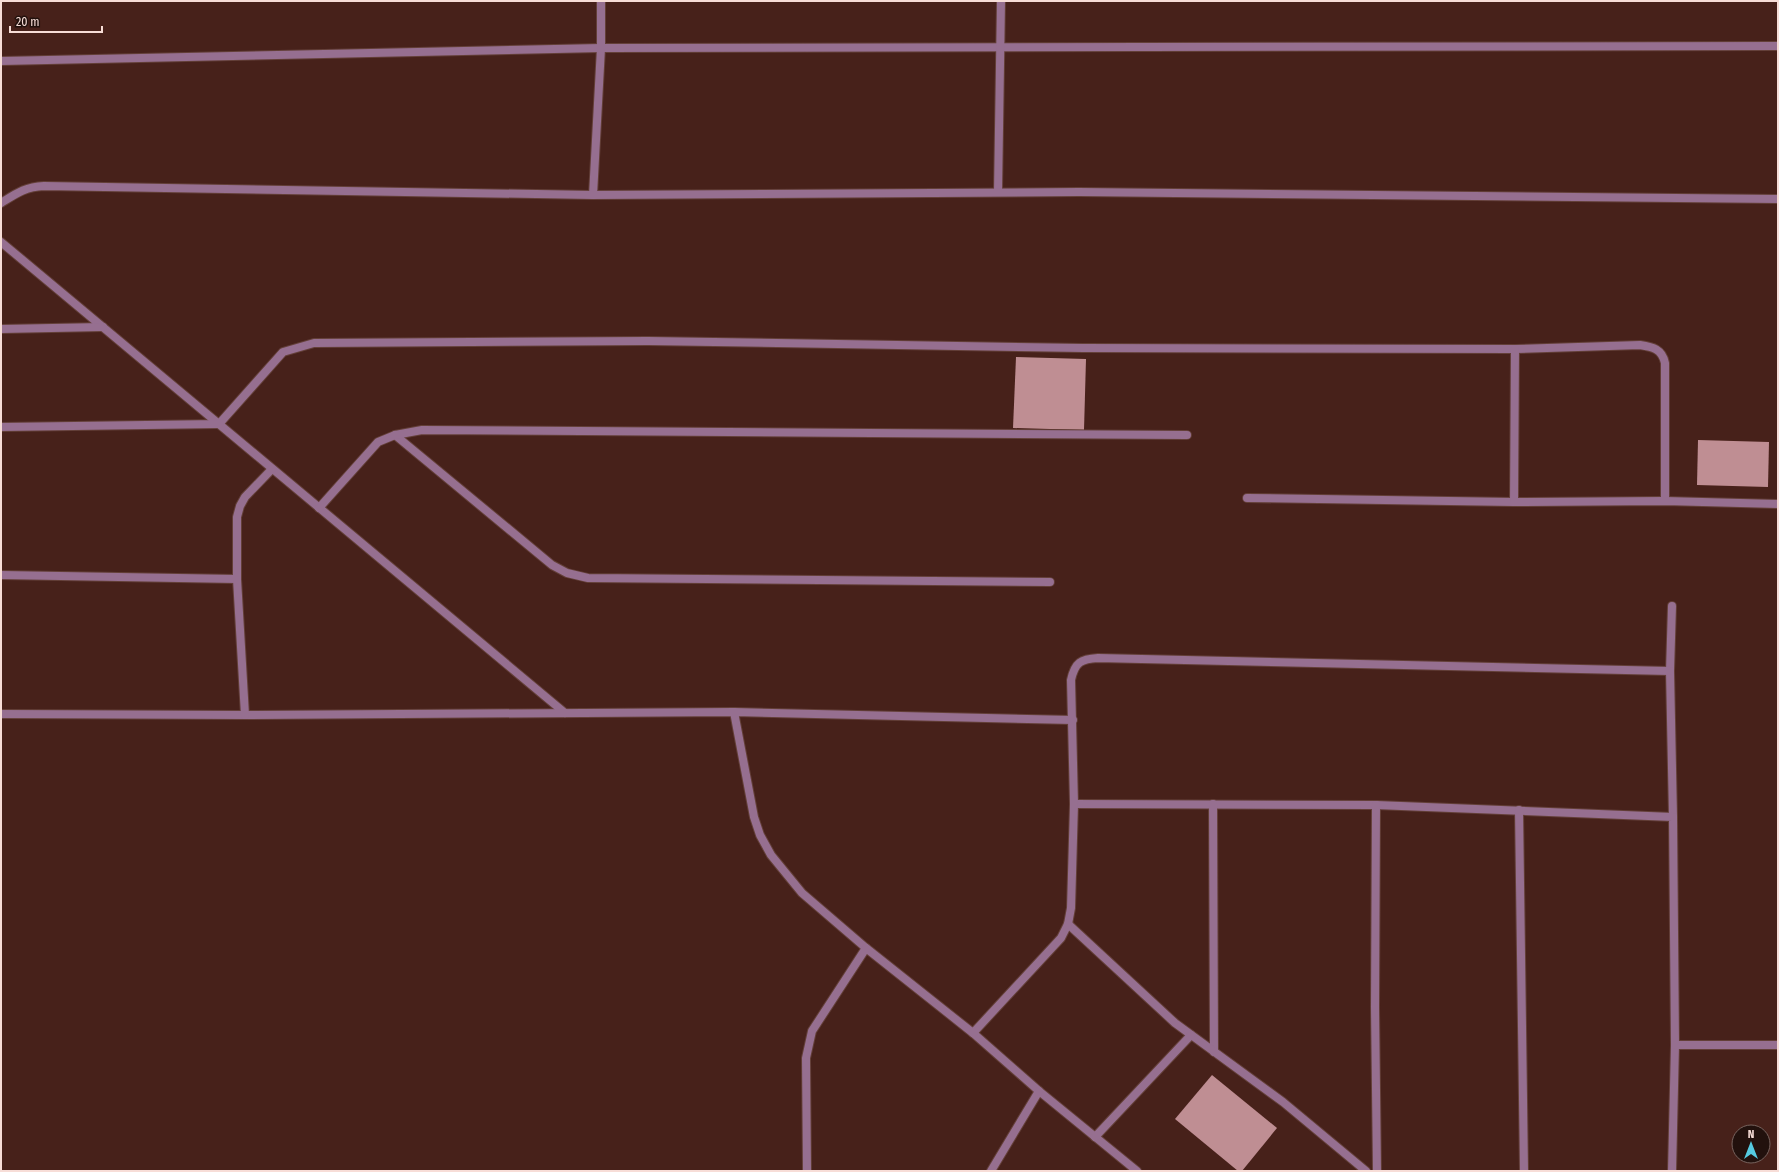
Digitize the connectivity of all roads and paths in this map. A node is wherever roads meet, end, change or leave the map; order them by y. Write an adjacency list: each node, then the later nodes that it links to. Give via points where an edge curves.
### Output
1 (601, 1): 4 (street)
2 (1002, 1): 5 (street)
3 (1778, 46): 5 (street)
4 (601, 48): 5 (street); 6 (street); 8 (street)
5 (1001, 48): 7 (street)
6 (1, 61)
7 (998, 192): 8 (street); 9 (street)
8 (594, 195): 10 (street, via 44,186 20,191)
9 (1778, 199)
10 (1, 203)
11 (1, 242): 12 (street)
12 (103, 328): 13 (street); 15 (street)
13 (1, 329)
14 (1515, 349): 15 (street, via 1083,348 648,341 314,343 283,352); 21 (street, via 1640,345 1657,349 1664,355); 22 (street)
15 (219, 424): 16 (street); 19 (street)
16 (1, 427)
17 (395, 435): 18 (street, via 422,430); 24 (street, via 378,442); 27 (street, via 552,565 588,578)
18 (1187, 435)
19 (272, 469): 24 (street); 26 (street, via 244,498 240,506 237,517)
20 (1247, 498): 22 (street)
21 (1665, 501): 22 (street); 23 (street)
22 (1514, 502)
23 (1778, 504)
24 (319, 508): 31 (street)
25 (1, 575): 26 (street)
26 (237, 579): 33 (street)
27 (1050, 582)
28 (1672, 606): 29 (street)
29 (1670, 670): 34 (street, via 1086,659 1078,663 1073,670); 39 (street)
30 (734, 712): 31 (street); 34 (street); 41 (street, via 754,817 771,855 802,893)
31 (565, 713): 33 (street)
32 (1, 714): 33 (street)
33 (245, 715)
34 (1073, 720): 35 (street)
35 (1074, 804): 36 (street); 40 (street, via 1071,908)
36 (1213, 804): 37 (street); 46 (street)
37 (1376, 805): 38 (street); 53 (street)
38 (1519, 810): 39 (street); 54 (street)
39 (1673, 816): 44 (street)
40 (1068, 924): 42 (street, via 1061,938); 43 (street)
41 (866, 948): 42 (street); 49 (street, via 812,1031 808,1045)
42 (973, 1034): 47 (street)
43 (1191, 1035): 46 (street); 48 (street)
44 (1675, 1045): 45 (street); 55 (street)
45 (1778, 1045)
46 (1214, 1052): 52 (street, via 1283,1102)
47 (1039, 1091): 48 (street); 50 (street)
48 (1095, 1137): 51 (street)
49 (807, 1171)
50 (991, 1171)
51 (1136, 1171)
52 (1366, 1171)
53 (1377, 1171)
54 (1524, 1171)
55 (1672, 1171)

